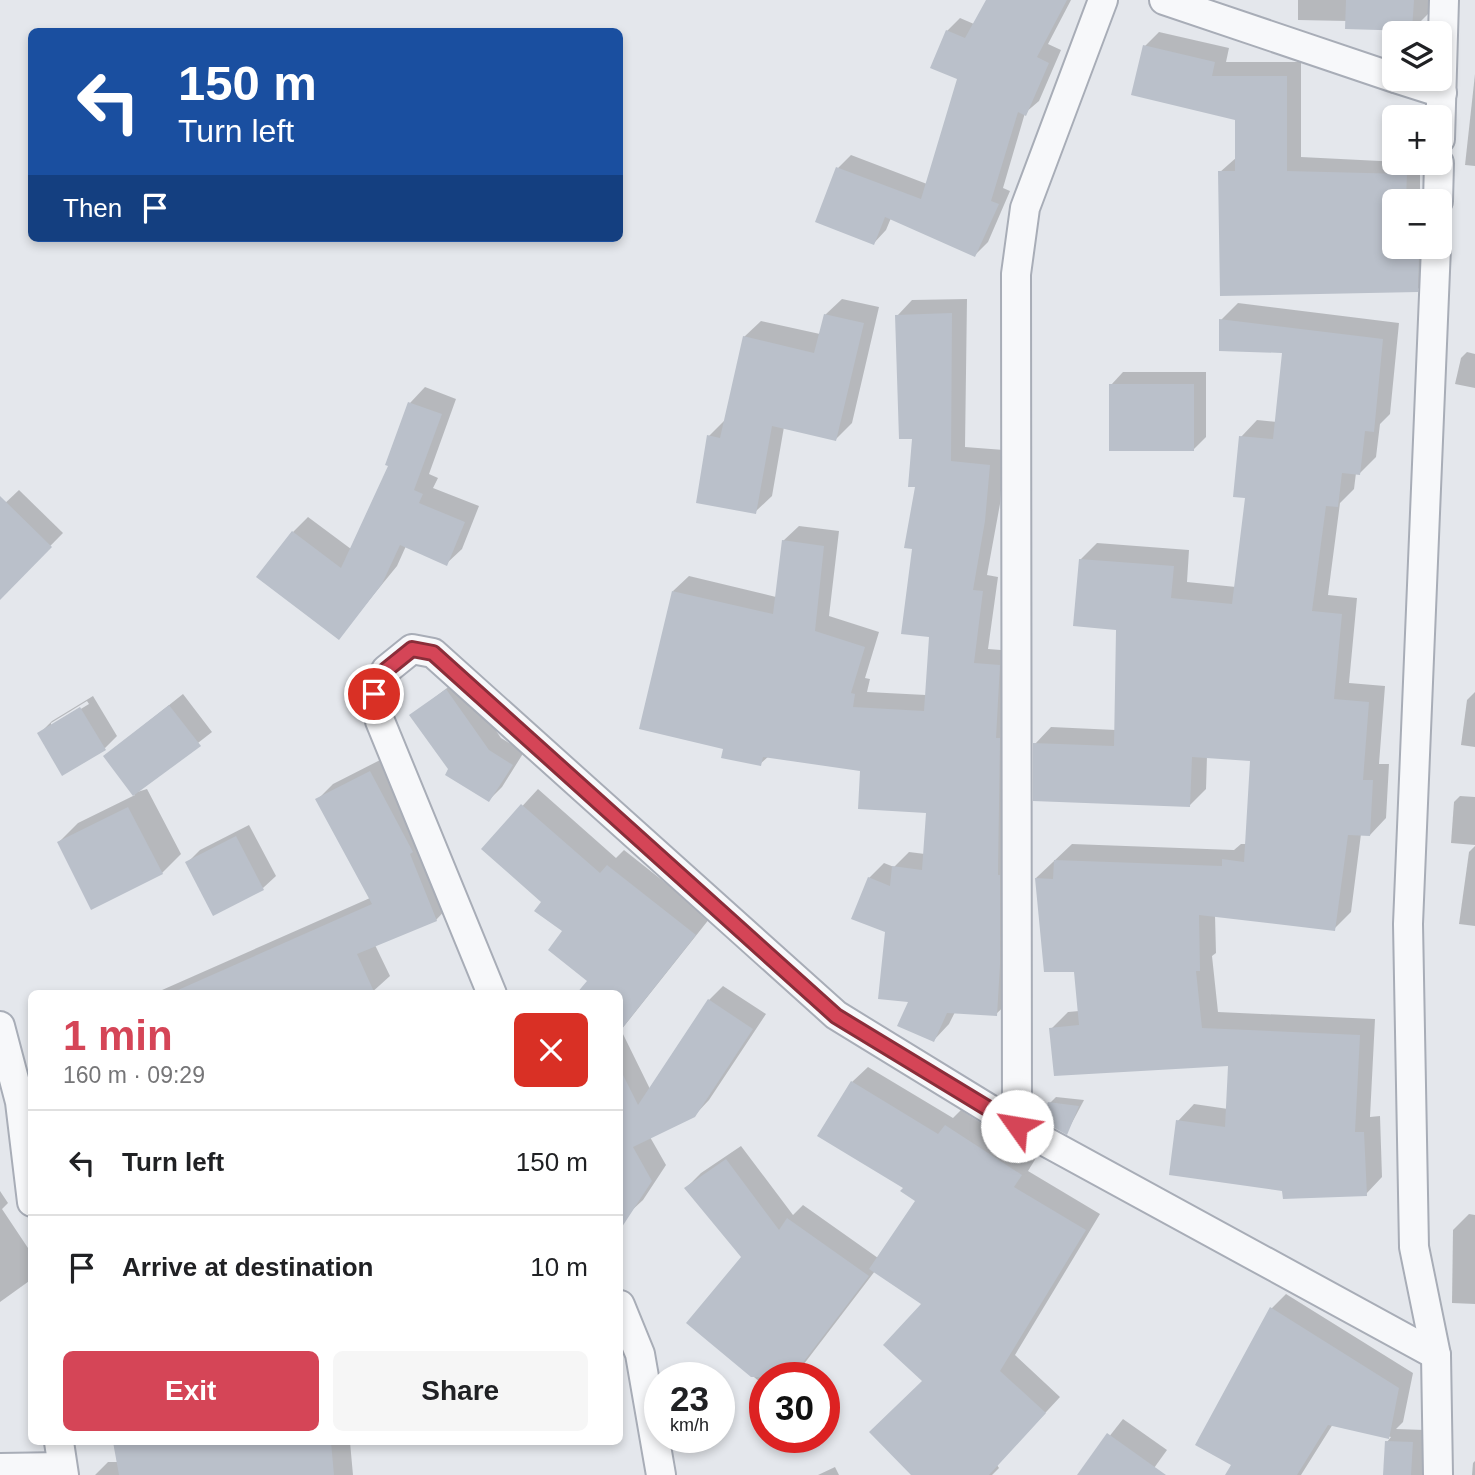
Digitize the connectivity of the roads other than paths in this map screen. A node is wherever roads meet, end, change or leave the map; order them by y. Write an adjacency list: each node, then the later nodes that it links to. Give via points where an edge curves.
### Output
1 (1103, 0): 11 (street, via 1025,208 1016,274)
2 (1164, 0): 4 (street)
3 (1444, 0): 6 (street)
4 (1382, 73)
5 (1436, 91): 6 (street)
6 (1442, 93): 7 (street)
7 (1441, 105)
8 (1436, 259): 14 (street, via 1408,924 1414,1247)
9 (490, 990): 11 (street, via 380,721 374,694 386,670 412,649 433,653 836,1016)
10 (0, 1026): 12 (street, via 20,1102)
11 (1017, 1126): 14 (street)
12 (28, 1169)
13 (623, 1312): 17 (street, via 640,1354)
14 (1436, 1355): 18 (street)
15 (62, 1462): 16 (street)
16 (0, 1468)
17 (661, 1475)
18 (1438, 1475)

